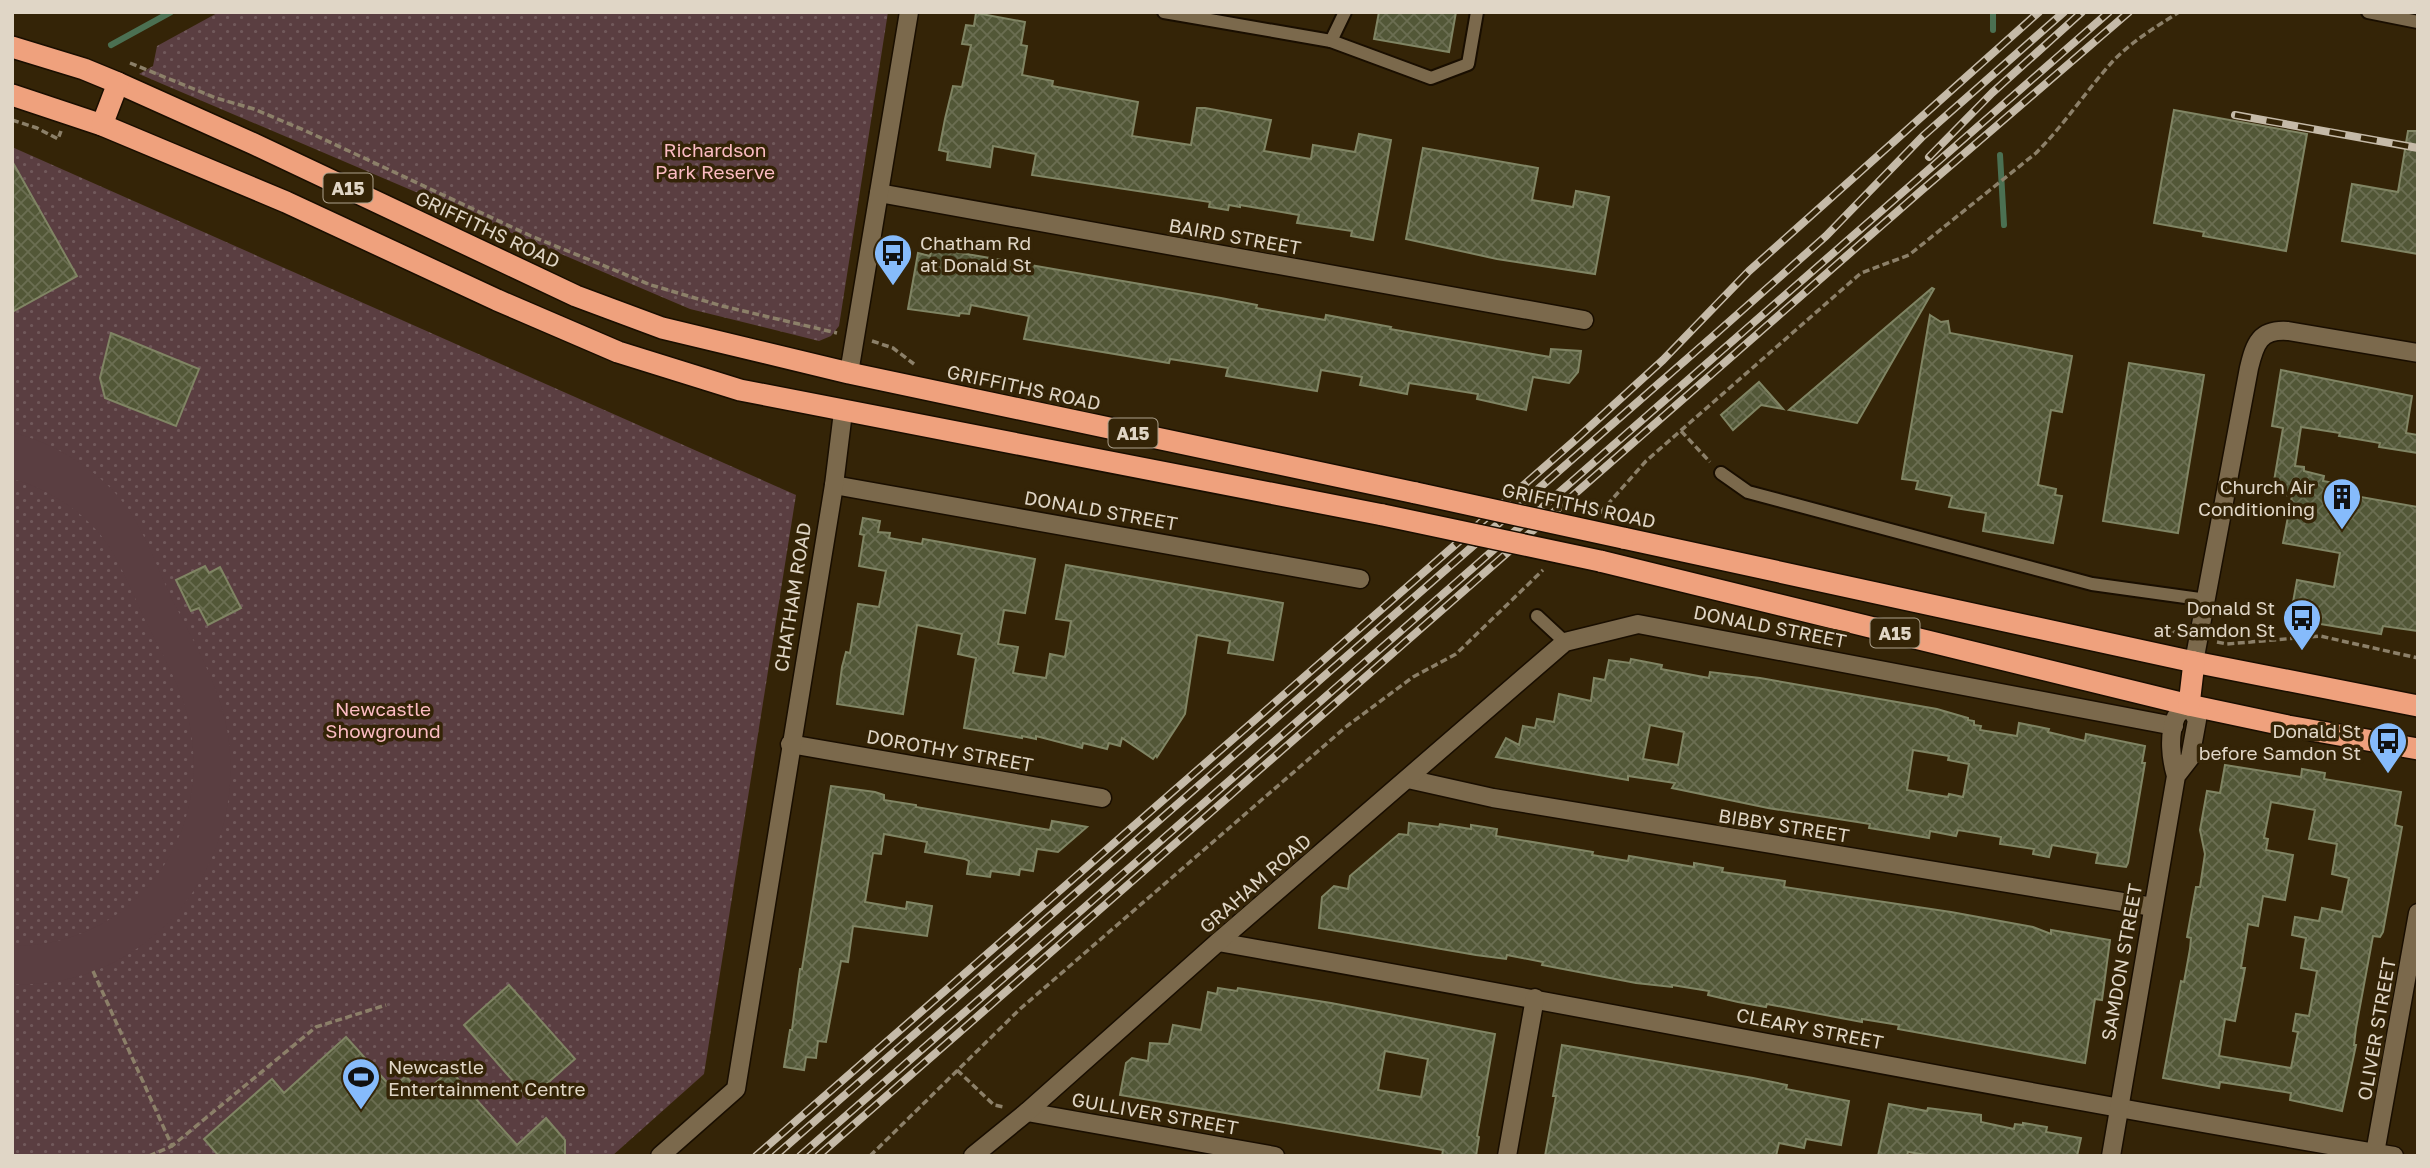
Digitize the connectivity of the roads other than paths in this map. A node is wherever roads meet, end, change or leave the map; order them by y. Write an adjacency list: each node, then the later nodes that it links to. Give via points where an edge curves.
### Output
1 (909, 12): 12 (street, CHATHAM ROAD)
2 (1164, 12): 7 (lane)
3 (1345, 12): 7 (lane)
4 (1477, 12): 7 (lane, via 1468,64 1432,78)
5 (2368, 12): 6 (lane)
6 (2418, 23)
7 (1331, 41)
8 (12, 47): 9 (highway, GRIFFITHS ROAD / A15)
9 (118, 83): 11 (highway); 15 (highway, GRIFFITHS ROAD / A15, via 576,296 662,328)
10 (12, 95): 11 (highway, A15)
11 (102, 125): 16 (highway, A15, via 286,202 618,352 740,390)
12 (879, 192): 13 (street, BAIRD STREET); 15 (street, CHATHAM ROAD)
13 (1584, 320)
14 (2418, 353): 20 (street, SAMDON STREET, via 2288,331 2273,330 2262,337 2253,348)
15 (849, 373): 16 (highway, CHATHAM ROAD); 23 (highway, GRIFFITHS ROAD / A15, bridge)
16 (843, 412): 18 (street, CHATHAM ROAD); 24 (highway, A15, bridge, via 1600,561)
17 (1721, 473): 20 (lane, via 1748,492 2092,584)
18 (834, 485): 19 (street, DONALD STREET); 27 (street, CHATHAM ROAD)
19 (1360, 579)
20 (2207, 600): 23 (street, SAMDON STREET)
21 (1537, 616): 22 (lane)
22 (1565, 642): 26 (street, DONALD STREET, via 1639,624); 30 (street, GRAHAM ROAD)
23 (2194, 662): 24 (highway, SAMDON STREET); 25 (highway, A15)
24 (2189, 705): 26 (street, SAMDON STREET, via 2176,716); 28 (highway, A15); 29 (street, SAMDON STREET, via 2197,720 2190,758)
25 (2418, 706)
26 (2175, 726): 29 (street, SAMDON STREET, via 2170,754)
27 (790, 744): 31 (street, DOROTHY STREET); 39 (street, CHATHAM ROAD, via 736,1090)
28 (2418, 749)
29 (2176, 776): 32 (street, SAMDON STREET)
30 (1409, 779): 32 (street, BIBBY STREET, via 1493,798); 34 (street, GRAHAM ROAD)
31 (1102, 798)
32 (2153, 907): 36 (street, SAMDON STREET)
33 (2418, 913): 38 (street, OLIVER STREET)
34 (1218, 942): 35 (street, CLEARY STREET); 37 (street, GRAHAM ROAD)
35 (1535, 998): 36 (street, CLEARY STREET); 42 (street)
36 (2119, 1108): 38 (street, CLEARY STREET); 43 (street, SAMDON STREET)
37 (1027, 1112): 40 (street, GRAHAM ROAD); 41 (street, GULLIVER STREET)
38 (2375, 1153): 44 (street, CLEARY STREET)
39 (660, 1156)
40 (974, 1156)
41 (1275, 1156)
42 (1507, 1156)
43 (2111, 1156)
44 (2394, 1156)

